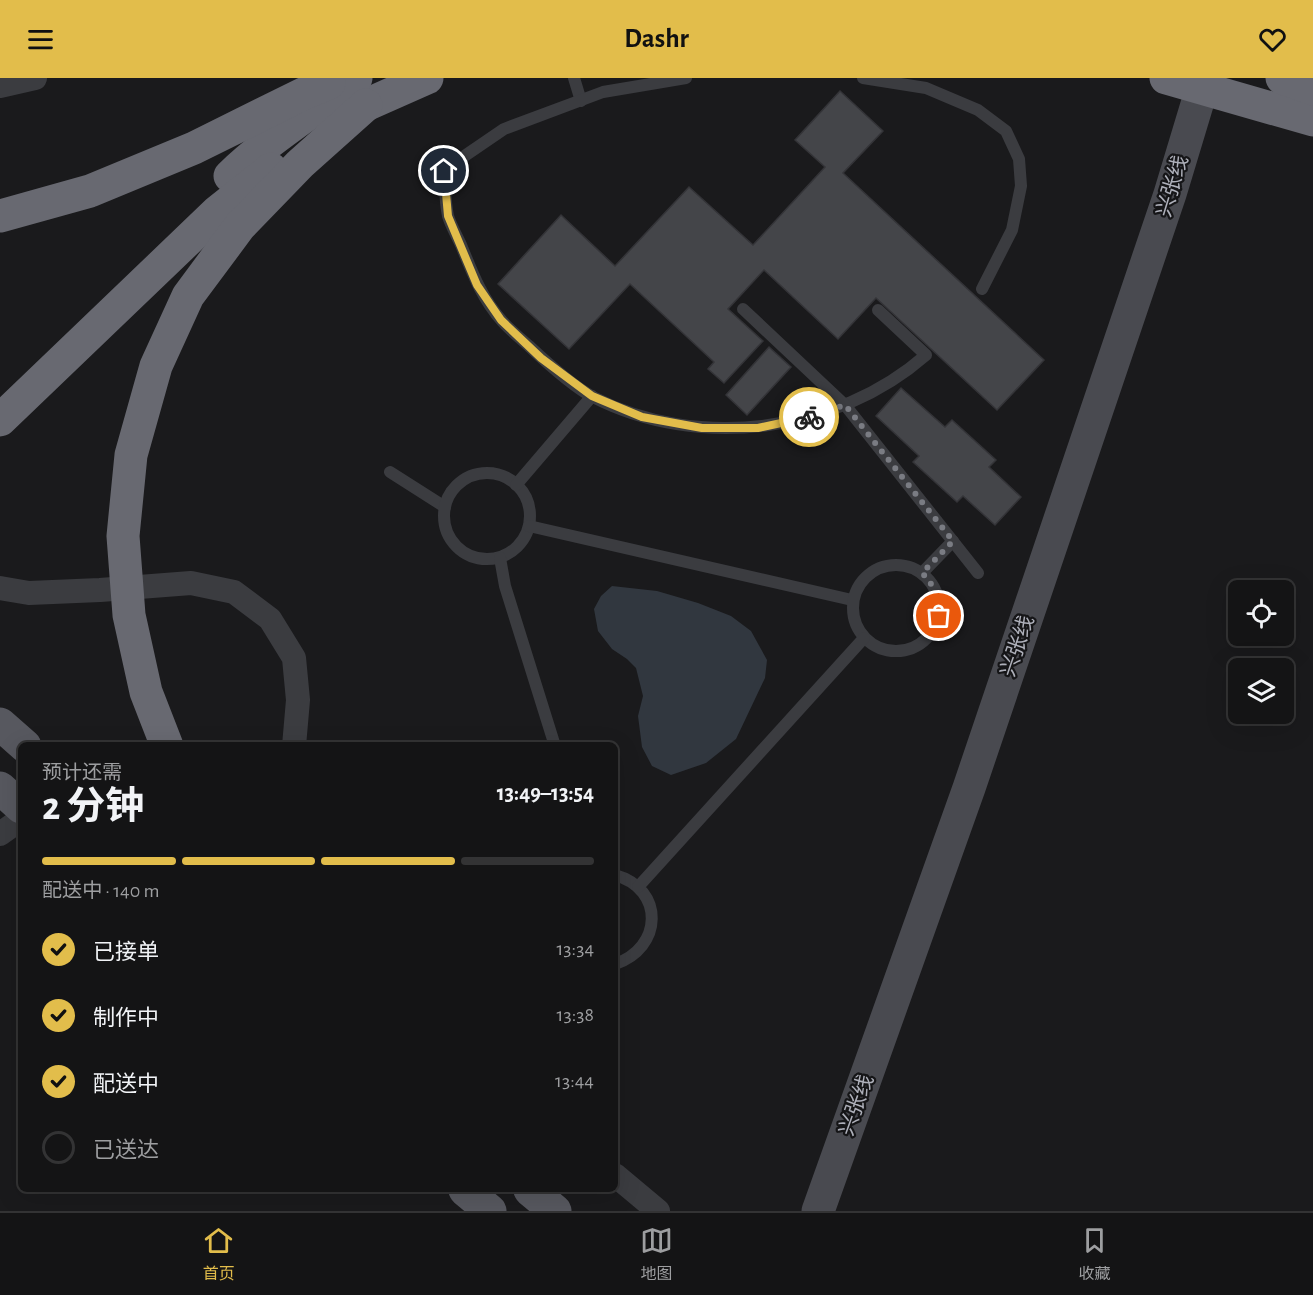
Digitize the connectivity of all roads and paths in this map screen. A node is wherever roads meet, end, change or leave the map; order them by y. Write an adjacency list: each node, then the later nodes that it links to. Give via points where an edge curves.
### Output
1 (35, 78): 9 (street)
2 (341, 78): 13 (highway, via 194,148 90,191)
3 (427, 78): 10 (highway)
4 (574, 78): 11 (lane)
5 (686, 78): 11 (lane, via 603,92)
6 (863, 78): 14 (lane, via 926,88 978,110 1006,131 1019,159 1021,186 1012,230)
7 (1166, 78): 12 (highway)
8 (1205, 78): 50 (main road, 兴张线, via 1170,194 969,788)
9 (0, 86)
10 (361, 92): 17 (highway, via 318,109 247,159); 20 (highway, via 307,141 217,212); 34 (highway, via 240,226 188,296 156,366 131,455 123,536 129,615 146,692)
11 (581, 101): 18 (lane, via 504,129 444,171 448,216 477,285 501,320 541,358)
12 (1313, 120)
13 (0, 216)
14 (982, 290)
15 (743, 309): 19 (lane)
16 (878, 310): 19 (lane, via 926,355 908,371)
17 (0, 394)
18 (592, 396): 19 (lane, via 642,417 702,428 758,428); 22 (lane)
19 (845, 405): 25 (lane)
20 (0, 420)
21 (390, 472): 23 (lane)
22 (516, 485): 23 (lane, via 501,476 474,476 452,491); 24 (lane, via 525,496)
23 (445, 507): 26 (lane, via 445,525 452,541 465,553 482,559)
24 (529, 525): 26 (lane, via 523,540); 30 (lane)
25 (953, 541): 27 (lane); 28 (lane)
26 (500, 558): 36 (lane, via 505,586)
27 (922, 573): 30 (lane, via 909,566 880,567 867,575); 31 (lane, via 939,600 939,616 933,631 922,643 892,652 877,648)
28 (978, 573)
29 (0, 588): 35 (street, via 29,593 190,583 234,592 270,619 294,658 298,700)
30 (852, 600): 31 (lane, via 856,627)
31 (864, 638): 42 (lane)
32 (0, 724): 33 (main road)
33 (20, 742)
34 (165, 742)
35 (294, 742)
36 (554, 742)
37 (0, 788): 38 (main road)
38 (18, 804)
39 (18, 821): 40 (street)
40 (0, 834)
41 (618, 876): 42 (lane)
42 (638, 886): 43 (lane, via 649,903 652,922 647,941 634,956)
43 (618, 963)
44 (618, 1178): 49 (street)
45 (467, 1192): 47 (main road)
46 (532, 1192): 48 (main road)
47 (490, 1211)
48 (555, 1211)
49 (658, 1211)
50 (818, 1211)

